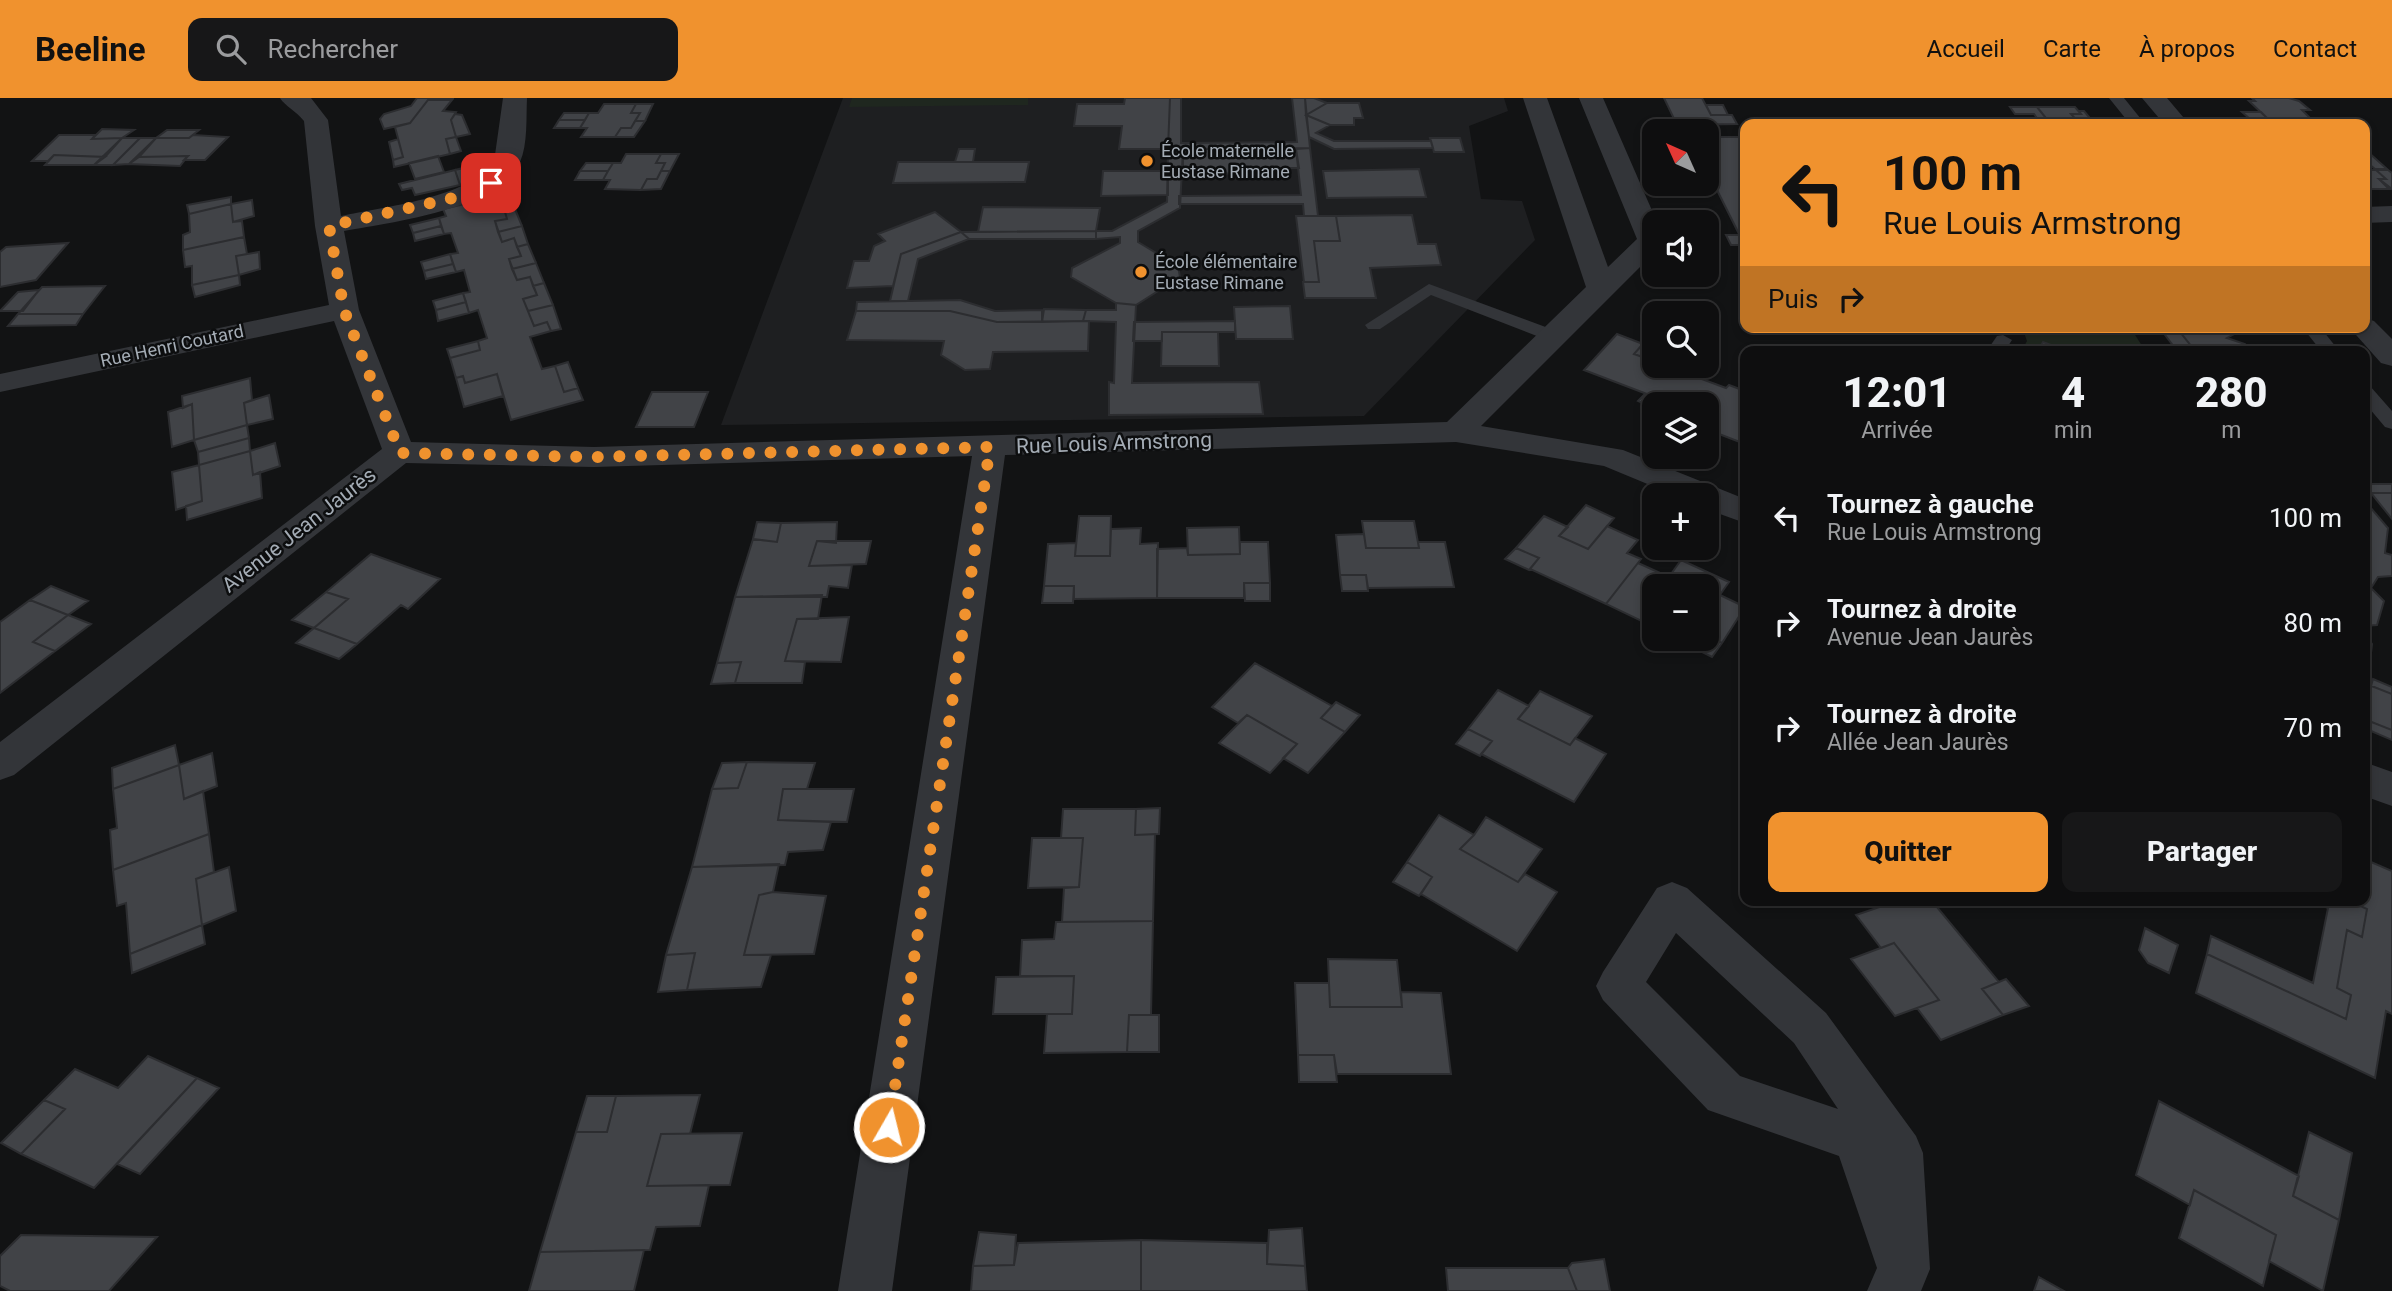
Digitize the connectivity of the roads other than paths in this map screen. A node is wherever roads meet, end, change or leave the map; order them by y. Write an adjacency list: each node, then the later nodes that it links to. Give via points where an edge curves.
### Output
1 (515, 98): 11 (street, via 507,164 491,183 458,197)
2 (1535, 98): 12 (street)
3 (1591, 98): 12 (street, via 1651,240)
4 (2116, 98): 7 (lane)
5 (2154, 98): 8 (street)
6 (303, 99): 11 (street, via 316,120)
7 (2134, 119)
8 (2173, 119)
9 (2392, 214): 10 (street)
10 (2370, 215)
11 (329, 226): 13 (street)
12 (1601, 288): 16 (street)
13 (344, 310): 18 (street, Rue Henri Coutard); 23 (street)
14 (1374, 326): 16 (lane, via 1429,289)
15 (2370, 333): 17 (street)
16 (1553, 336): 21 (street)
17 (2392, 357)
18 (0, 383)
19 (2370, 397): 20 (lane)
20 (2392, 423)
21 (1455, 432): 22 (street, Rue Louis Armstrong); 24 (street, Rue Louis Armstrong, via 1611,457)
22 (990, 447): 23 (street, Rue Louis Armstrong, via 594,457); 31 (street)
23 (400, 453): 27 (street, Avenue Jean Jaurès)
24 (1674, 483)
25 (1719, 502): 26 (street, Rue Louis Armstrong)
26 (1740, 510)
27 (0, 764)
28 (2370, 781): 29 (street)
29 (2392, 790)
30 (1899, 1280): 30 (street, via 1898,1153 1810,1028 1672,901 1619,986 1725,1094 1858,1139)
31 (865, 1291)

